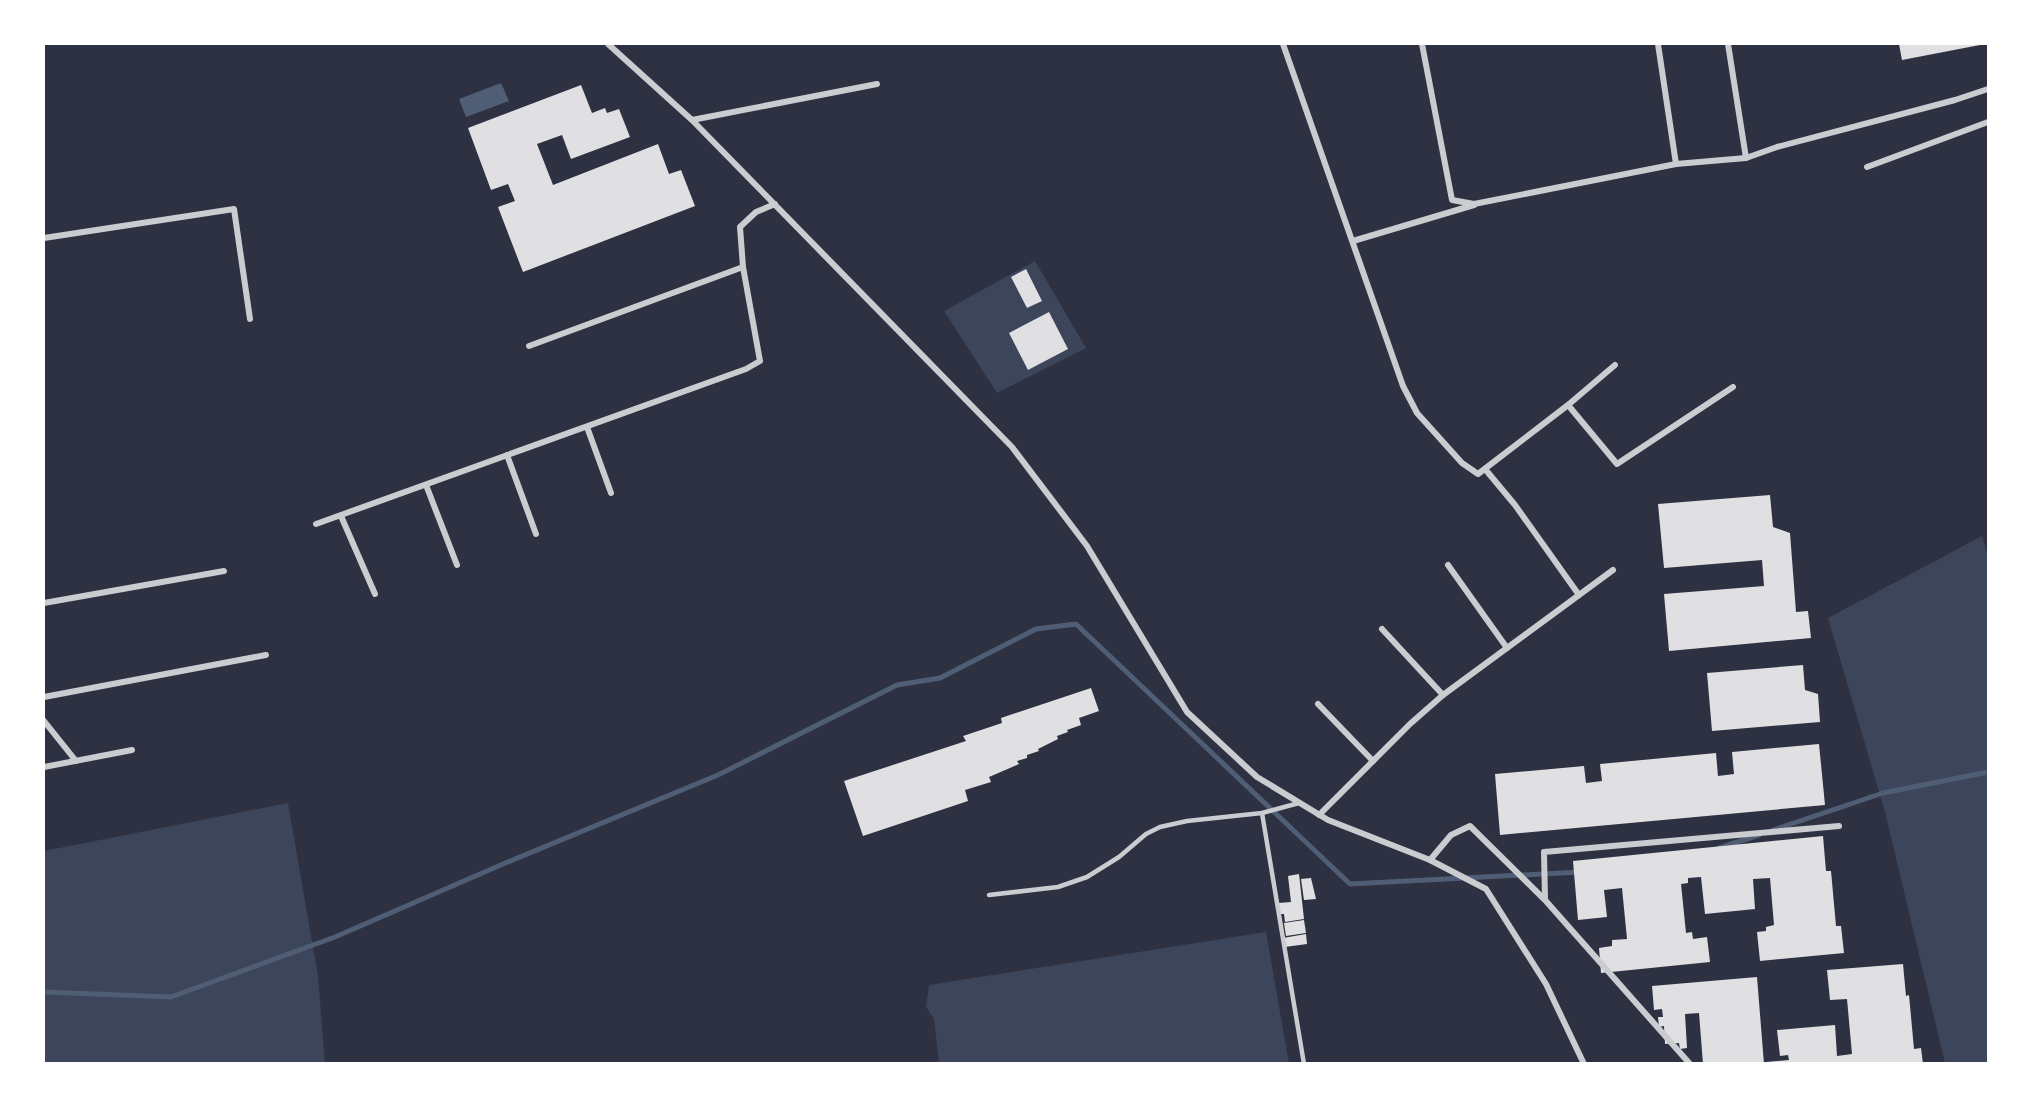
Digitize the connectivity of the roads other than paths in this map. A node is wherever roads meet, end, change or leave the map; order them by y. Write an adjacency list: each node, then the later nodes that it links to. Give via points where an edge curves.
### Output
1 (608, 44): 8 (street)
2 (1283, 44): 16 (street)
3 (1422, 44): 14 (street, via 1452,200)
4 (1658, 44): 11 (street)
5 (1728, 44): 10 (street)
6 (877, 84): 8 (street)
7 (1989, 89): 10 (street)
8 (692, 120): 13 (street)
9 (1989, 122): 12 (street)
10 (1746, 158): 11 (street)
11 (1676, 164): 14 (street)
12 (1867, 167)
13 (775, 204): 17 (street, via 756,212 740,227); 49 (street, via 1012,447 1086,546 1187,711 1257,777)
14 (1474, 204): 16 (street)
15 (44, 237): 18 (street, via 234,209)
16 (1353, 241): 25 (street, via 1417,413 1462,463 1478,474)
17 (742, 267): 19 (street); 23 (street, via 760,361)
18 (250, 319)
19 (529, 346)
20 (1615, 365): 22 (street)
21 (1733, 387): 22 (street, via 1617,464)
22 (1568, 405): 25 (street)
23 (587, 427): 24 (street); 27 (street)
24 (507, 455): 26 (street); 30 (street)
25 (1485, 469): 36 (street)
26 (426, 485): 28 (street); 31 (street)
27 (611, 493)
28 (341, 516): 29 (street); 35 (street)
29 (316, 524)
30 (536, 534)
31 (457, 565)
32 (1448, 565): 39 (street)
33 (224, 570): 37 (street)
34 (1613, 570): 36 (street)
35 (375, 594)
36 (1579, 595): 39 (street)
37 (44, 603)
38 (1382, 629): 41 (street)
39 (1507, 648): 41 (street)
40 (266, 655): 42 (street)
41 (1443, 694): 47 (street)
42 (44, 698)
43 (1318, 704): 47 (street)
44 (44, 721): 46 (street)
45 (132, 750): 46 (street)
46 (75, 761): 48 (street)
47 (1373, 761): 51 (street)
48 (44, 767)
49 (1299, 803): 50 (lane); 51 (street)
50 (1262, 813): 54 (lane, via 1160,826 1088,877 1058,886); 56 (lane)
51 (1319, 815): 53 (street)
52 (1839, 826): 55 (street, via 1544,852)
53 (1430, 860): 55 (street, via 1451,835 1470,826); 57 (street, via 1486,889 1546,984)
54 (989, 895)
55 (1545, 900): 58 (street)
56 (1304, 1064)
57 (1584, 1064)
58 (1690, 1064)

